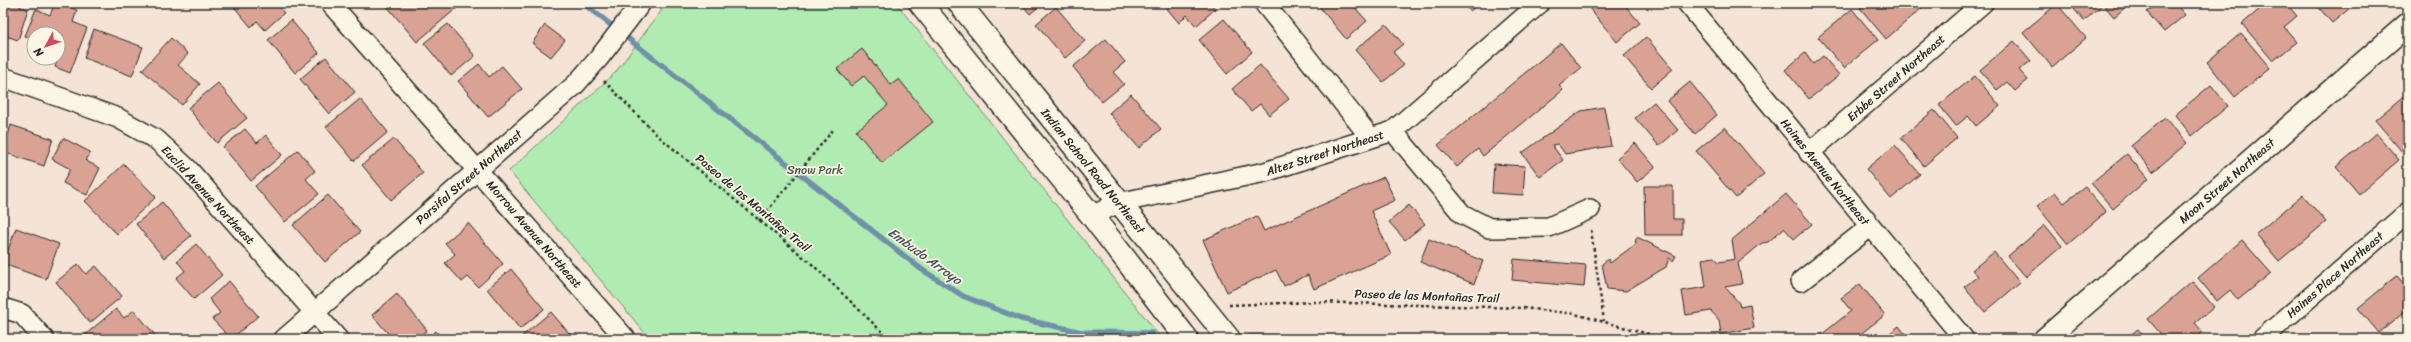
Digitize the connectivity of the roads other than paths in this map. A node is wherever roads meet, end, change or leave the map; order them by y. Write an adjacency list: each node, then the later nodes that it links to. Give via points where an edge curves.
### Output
1 (330, 3): 14 (street, Morrow Avenue Northeast)
2 (920, 3): 18 (street)
3 (959, 3): 15 (street, Indian School Road Northeast)
4 (1264, 3): 12 (street)
5 (1540, 3): 11 (street, Altez Street Northeast)
6 (1687, 3): 13 (street, Haines Avenue Northeast)
7 (1983, 3): 13 (street, Erbbe Street Northeast)
8 (637, 8): 14 (street, Parsifal Street Northeast, via 575,85)
9 (2408, 24): 30 (street, Moon Street Northeast)
10 (3, 77): 22 (street, Euclid Avenue Northeast, via 118,118 157,140 188,169)
11 (1393, 131): 12 (street, Altez Street Northeast); 16 (street, via 1462,214 1489,228 1549,227)
12 (1370, 137): 15 (street, Altez Street Northeast, via 1265,172)
13 (1809, 153): 19 (street, Haines Avenue Northeast)
14 (477, 169): 22 (street, Parsifal Street Northeast); 27 (street, Morrow Avenue Northeast)
15 (1118, 203): 18 (street, Altez Street Northeast); 23 (street, Indian School Road Northeast)
16 (1590, 209)
17 (2408, 212): 31 (street, Haines Place Northeast)
18 (1092, 216): 28 (street)
19 (1870, 228): 20 (street); 29 (street, Haines Avenue Northeast)
20 (1801, 281)
21 (3, 308): 24 (street, via 22,314)
22 (315, 312): 25 (street, Parsifal Street Northeast); 26 (street, Euclid Avenue Northeast)
23 (1223, 332)
24 (44, 339)
25 (284, 339)
26 (338, 339)
27 (626, 339)
28 (1187, 339)
29 (1964, 339)
30 (2045, 339)
31 (2262, 339)

